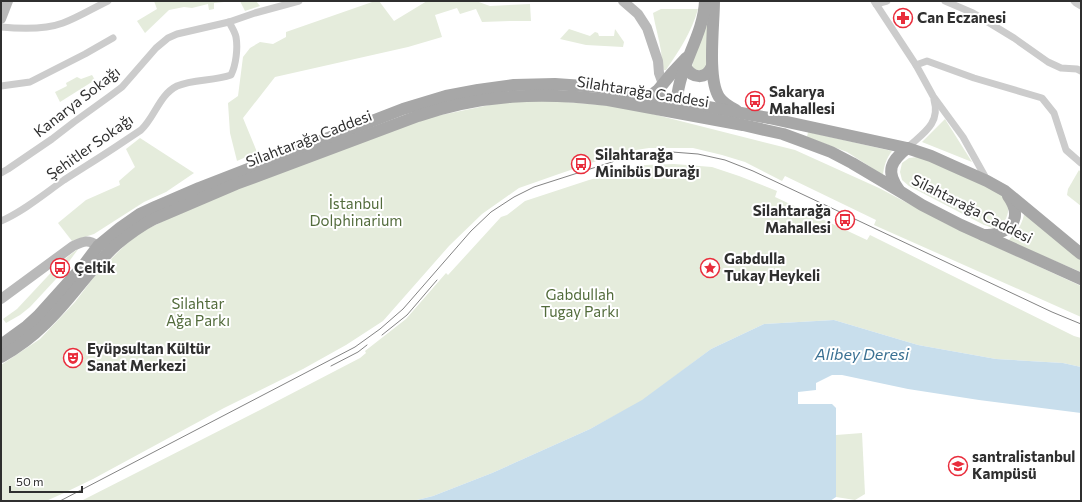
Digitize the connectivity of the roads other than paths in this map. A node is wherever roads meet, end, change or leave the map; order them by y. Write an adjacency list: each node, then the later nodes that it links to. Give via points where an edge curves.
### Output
1 (8, 1): 12 (street)
2 (108, 1): 14 (street, via 63,23 46,27)
3 (299, 1): 13 (street, Kanarya Sokağı)
4 (623, 1): 21 (street, via 638,14 647,28)
5 (705, 1): 16 (main road, via 701,26)
6 (714, 1): 19 (main road)
7 (887, 1): 10 (street)
8 (945, 1): 20 (street, via 980,17 1048,62 1061,68)
9 (1074, 1): 11 (street)
10 (875, 3): 17 (street)
11 (1081, 6)
12 (1, 19)
13 (229, 22): 30 (street, Kanarya Sokağı, via 168,38 122,87); 34 (street, Şehitler Sokağı, via 236,37 234,68 231,75 177,86 168,92 141,129)
14 (1, 27)
15 (113, 38): 22 (street, via 30,82)
16 (689, 55): 18 (main road); 21 (main road)
17 (916, 65): 24 (street); 29 (street, via 927,61 1042,98 1054,113 1066,150)
18 (685, 66): 19 (main road, via 695,76 704,75); 25 (main road)
19 (712, 66): 27 (main road, via 718,96)
20 (1081, 71)
21 (663, 84): 23 (main road)
22 (1, 86)
23 (650, 96): 25 (main road, Silahtarağa Caddesi); 36 (main road, Silahtarağa Caddesi, via 598,87 534,84 496,87 446,96 403,109 199,188 140,214)
24 (933, 96): 28 (street, via 937,108 935,118 931,126); 31 (street, via 963,137)
25 (676, 101): 26 (main road); 27 (main road, Silahtarağa Caddesi)
26 (682, 113): 33 (main road, Silahtarağa Caddesi, via 764,129 802,141 831,152); 41 (main road, Silahtarağa Caddesi, via 589,97 539,95 465,102 399,122 209,195 141,226 107,254 46,324)
27 (741, 113): 28 (main road, Silahtarağa Caddesi)
28 (907, 148): 31 (main road, Silahtarağa Caddesi); 33 (main road, via 896,158 892,169 893,180)
29 (1081, 163)
30 (1, 173)
31 (987, 181): 32 (main road, Silahtarağa Caddesi)
32 (1005, 191): 35 (main road, via 1014,205 1015,218 1012,225 999,233); 37 (main road, Silahtarağa Caddesi)
33 (901, 192): 35 (main road, Silahtarağa Caddesi)
34 (1, 222)
35 (982, 235): 38 (main road, Silahtarağa Caddesi)
36 (98, 246): 39 (street, via 84,241 73,246); 40 (main road, Silahtarağa Caddesi, via 38,316)
37 (1081, 254)
38 (1081, 279)
39 (1, 299)
40 (1, 344)
41 (1, 357)

